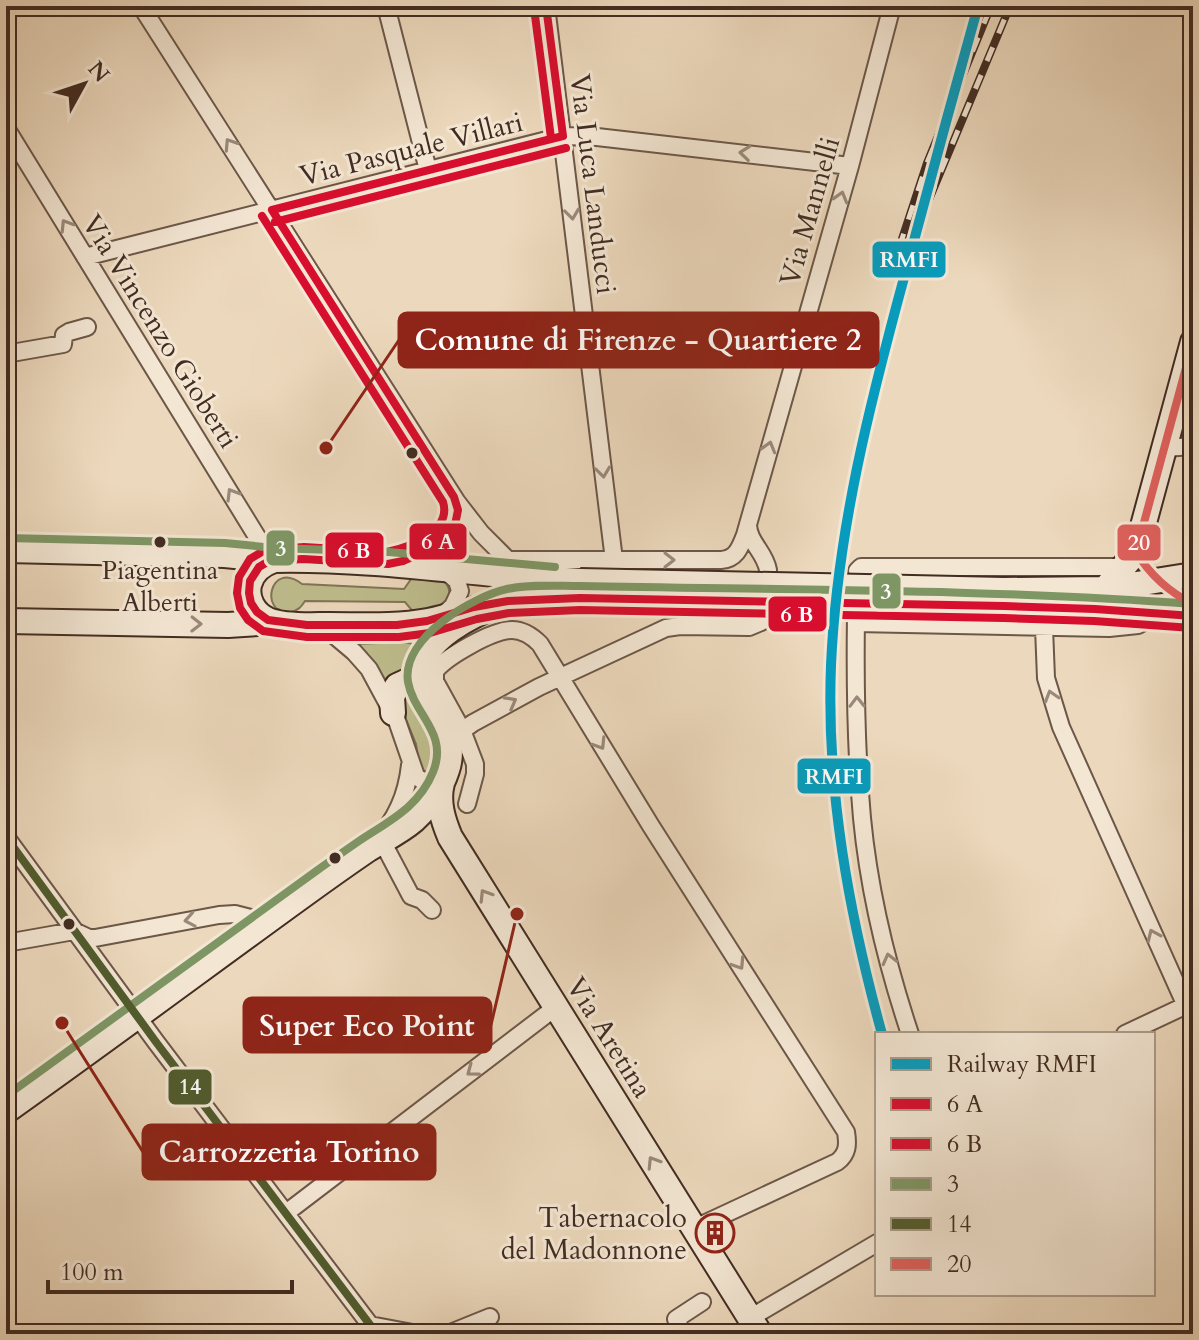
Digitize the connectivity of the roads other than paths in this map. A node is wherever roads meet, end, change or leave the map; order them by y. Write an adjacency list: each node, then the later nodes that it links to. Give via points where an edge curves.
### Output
1 (141, 6): 9 (street, one-way to 1)
2 (386, 6): 8 (street)
3 (546, 6): 6 (street, Via Luca Landucci)
4 (892, 6): 7 (street, Via Mannelli)
5 (6, 128): 10 (street, Via Vincenzo Gioberti, one-way to 5)
6 (563, 136): 7 (street, Via Pasquale Villari, one-way to 6); 8 (street, Via Pasquale Villari); 22 (street, Via Luca Landucci, one-way to 22)
7 (850, 166): 17 (street, Via Mannelli, one-way to 7)
8 (428, 170): 9 (street, Via Pasquale Villari)
9 (272, 210): 10 (street, Via Pasquale Villari); 16 (street)
10 (85, 257): 20 (street, Via Vincenzo Gioberti, one-way to 10)
11 (87, 327): 13 (street, via 64,335 63,344)
12 (1193, 342): 15 (street)
13 (6, 354)
14 (1193, 446): 15 (street)
15 (1165, 448): 19 (street)
16 (457, 502): 21 (street); 23 (street, via 455,525 446,536 415,556)
17 (748, 522): 22 (street, Via Mannelli, one-way to 17, via 729,559 740,548); 25 (street)
18 (6, 550): 20 (street)
19 (1131, 559): 26 (street); 29 (street, via 1141,561); 31 (street)
20 (274, 560): 23 (street); 40 (street, via 255,571 249,593 257,612)
21 (507, 560): 22 (street); 28 (street)
22 (614, 560)
23 (388, 564): 24 (street)
24 (443, 569): 28 (street); 38 (street, via 460,591)
25 (768, 570)
26 (857, 571)
27 (1193, 575): 29 (street)
28 (530, 578): 30 (street)
29 (1159, 581): 31 (street); 34 (street)
30 (580, 589): 32 (street, bridge); 33 (street)
31 (1105, 589): 32 (street)
32 (1004, 598): 36 (street)
33 (508, 601): 38 (street); 44 (street, via 439,638 422,663)
34 (1193, 604)
35 (767, 612): 43 (street, via 749,627 666,628)
36 (1159, 614): 37 (street); 42 (street, via 1124,627)
37 (1193, 616)
38 (439, 618): 41 (street, via 397,625)
39 (6, 621): 40 (street, one-way to 40)
40 (275, 622): 41 (street)
41 (322, 625): 45 (street, via 369,669)
42 (1044, 628): 56 (street, one-way to 42, via 1061,727 1046,678); 59 (street, one-way to 42, via 873,892 862,818 856,620)
43 (559, 678): 46 (street, one-way to 43); 46 (street, via 540,644 520,631 503,631 464,650 437,668 435,676); 63 (street, one-way to 63, via 847,1135 847,1150 835,1164)
44 (422, 687): 45 (street, via 410,680 397,686); 46 (street)
45 (393, 713): 47 (street)
46 (456, 739): 48 (street, Via Aretina); 49 (street, via 475,764)
47 (410, 763): 48 (street, via 420,781); 51 (street, via 402,801)
48 (440, 786): 51 (street, via 413,821); 57 (street, Via Aretina, one-way to 48, via 450,837)
49 (467, 804)
50 (6, 837): 54 (street)
51 (374, 846): 52 (street, via 411,896); 53 (street)
52 (432, 910)
53 (266, 922): 54 (street, one-way to 54, via 235,914 95,938); 58 (street)
54 (74, 931): 55 (street); 58 (street)
55 (6, 943)
56 (1189, 1004): 60 (street)
57 (556, 1007): 62 (street, one-way to 62); 63 (street, Via Aretina, one-way to 57)
58 (138, 1017): 61 (street); 62 (street)
59 (909, 1032)
60 (1129, 1032)
61 (6, 1111)
62 (286, 1213): 68 (street)
63 (695, 1228): 67 (street, Via Aretina)
64 (875, 1244): 67 (street, Via Aretina)
65 (702, 1302): 71 (street, via 676,1319)
66 (490, 1317): 70 (street)
67 (755, 1326)
68 (371, 1331): 69 (street)
69 (418, 1334)
70 (448, 1334)
71 (683, 1334)

